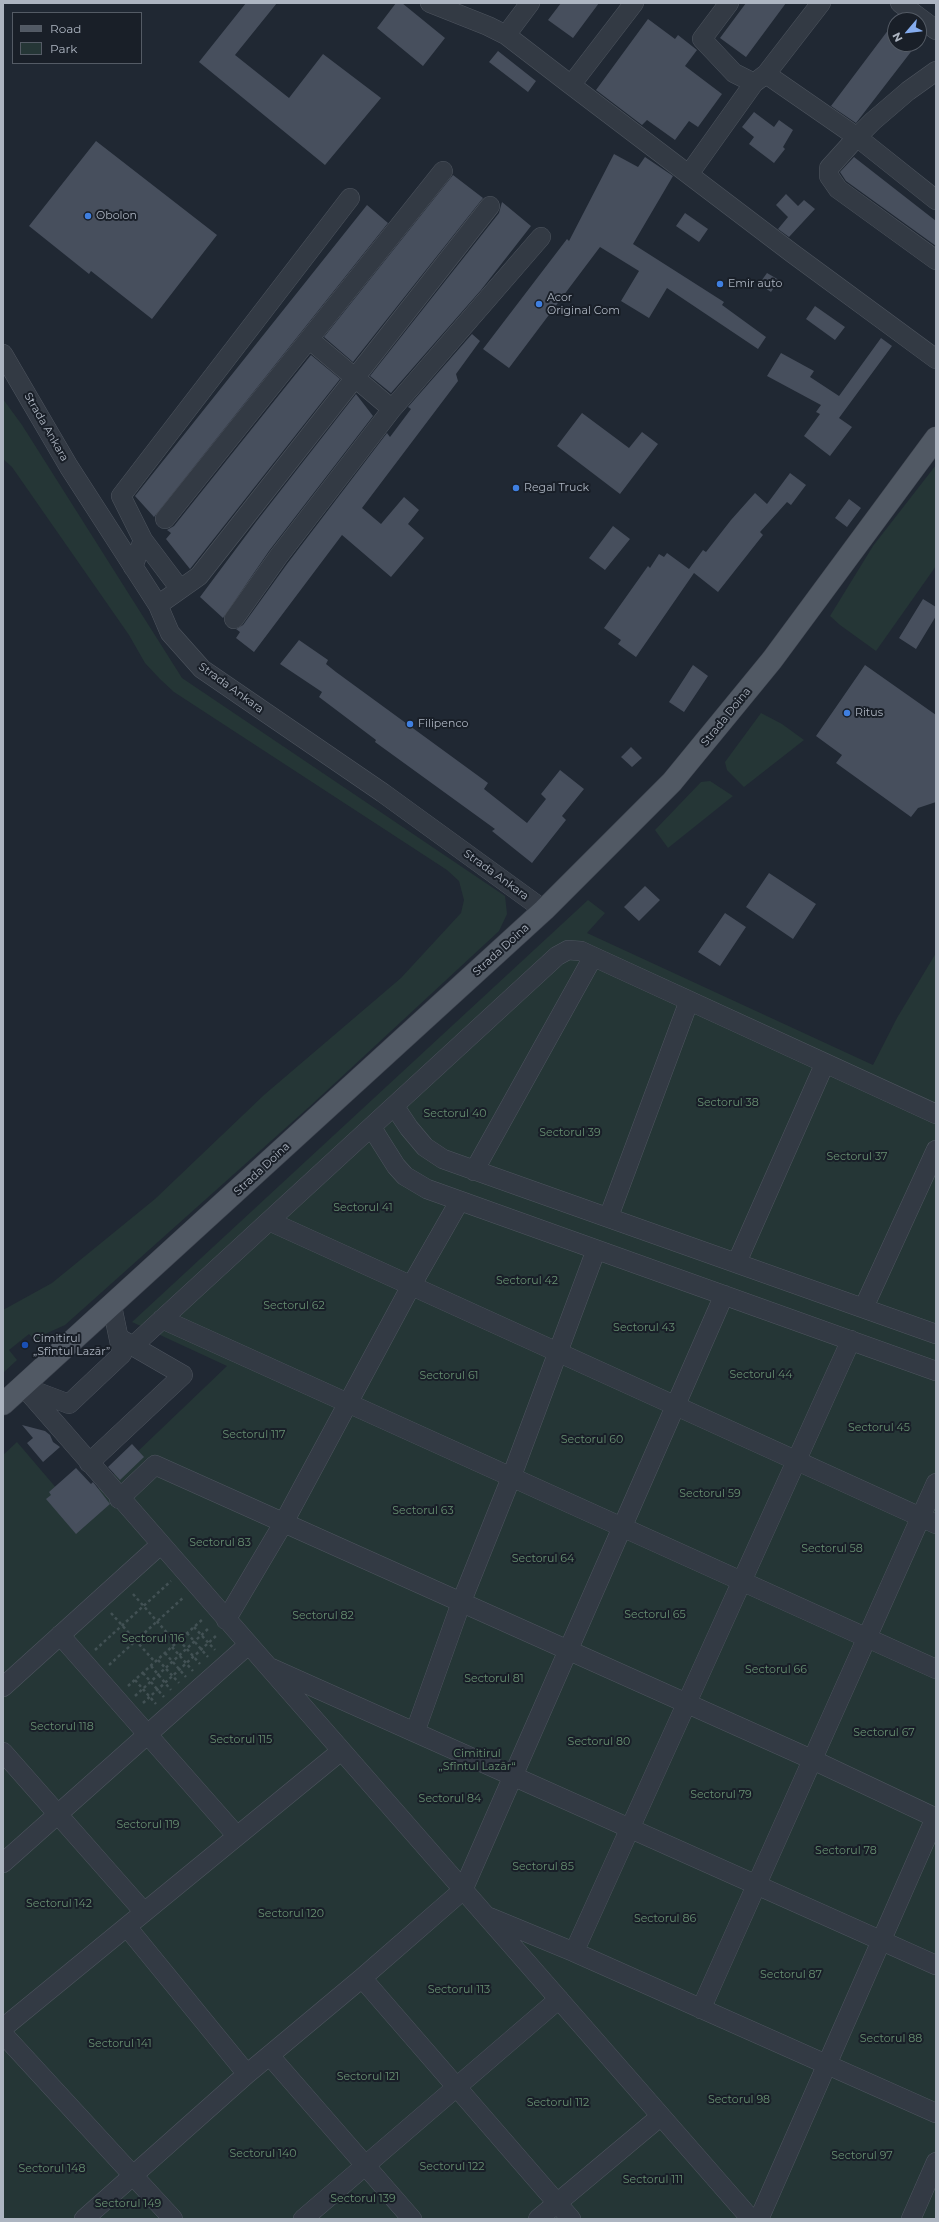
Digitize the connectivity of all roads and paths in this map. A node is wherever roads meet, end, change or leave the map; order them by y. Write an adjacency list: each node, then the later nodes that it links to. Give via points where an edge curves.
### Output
1 (430, 3): 8 (street, via 488,26)
2 (530, 3): 8 (street)
3 (634, 3): 11 (street)
4 (729, 3): 10 (street, via 702,39 734,73)
5 (821, 3): 10 (street)
6 (900, 3): 7 (street)
7 (936, 30)
8 (506, 36): 11 (street)
9 (936, 71): 12 (street, via 873,121)
10 (760, 78): 12 (street); 14 (street)
11 (570, 85): 14 (street)
12 (858, 138): 16 (street); 19 (street, via 829,168 829,176 833,183)
13 (443, 171): 20 (street)
14 (689, 174): 22 (street, via 792,254)
15 (350, 198): 27 (street, via 121,496)
16 (936, 200)
17 (490, 206): 23 (street)
18 (541, 237): 24 (street)
19 (936, 260)
20 (309, 339): 23 (street); 26 (street)
21 (3, 354): 28 (street, Strada Ankara, via 69,467)
22 (936, 359)
23 (354, 378): 24 (street); 29 (street, via 199,576)
24 (392, 409): 31 (street, via 278,557)
25 (936, 438): 32 (main road, Strada Doina, via 772,660 709,738 672,782)
26 (165, 519)
27 (143, 540): 28 (street); 29 (street)
28 (133, 567): 30 (street, Strada Ankara)
29 (180, 589): 30 (street)
30 (158, 605): 32 (street, Strada Ankara, via 170,634 202,669 384,793)
31 (234, 619)
32 (544, 910): 48 (main road, Strada Doina)
33 (593, 957): 34 (street); 36 (street, via 574,950 562,952); 40 (street)
34 (689, 1001): 35 (street); 42 (street)
35 (825, 1063): 37 (street); 45 (street)
36 (396, 1107): 38 (street); 40 (street, via 409,1128 433,1154)
37 (936, 1114)
38 (372, 1128): 41 (street, via 405,1176 427,1189); 43 (street)
39 (936, 1150): 49 (street)
40 (474, 1170): 42 (street)
41 (459, 1202): 44 (street); 46 (street)
42 (609, 1216): 45 (street)
43 (269, 1221): 46 (street); 50 (street)
44 (596, 1250): 47 (street); 54 (street)
45 (737, 1262): 49 (street)
46 (411, 1286): 54 (street); 57 (street)
47 (724, 1295): 52 (street); 59 (street)
48 (112, 1306): 53 (street); 56 (main road, Strada Doina)
49 (864, 1307): 51 (street)
50 (162, 1319): 53 (street); 57 (street)
51 (936, 1334)
52 (851, 1340): 55 (street); 60 (street)
53 (126, 1342): 56 (street, via 122,1354 69,1404); 61 (street, via 183,1375)
54 (557, 1351): 59 (street); 62 (street)
55 (936, 1371)
56 (23, 1386): 58 (main road, Strada Doina); 61 (street)
57 (348, 1403): 62 (street); 66 (street)
58 (3, 1404)
59 (676, 1405): 60 (street); 67 (street)
60 (796, 1460): 65 (street); 70 (street)
61 (89, 1463): 64 (street)
62 (511, 1478): 67 (street); 73 (street)
63 (936, 1483): 65 (street)
64 (119, 1499): 66 (street, via 155,1465); 68 (street)
65 (928, 1521): 85 (street)
66 (284, 1522): 73 (street); 80 (street)
67 (622, 1527): 70 (street); 96 (street)
68 (160, 1545): 80 (street); 83 (street)
69 (176, 1576): 74 (path)
70 (742, 1582): 85 (street); 129 (street)
71 (129, 1590): 74 (path)
72 (190, 1591): 77 (path)
73 (461, 1602): 96 (street); 132 (street)
74 (144, 1606): 77 (path); 78 (path)
75 (108, 1609): 78 (path)
76 (205, 1616): 79 (path)
77 (157, 1621): 86 (path); 89 (path)
78 (122, 1625): 86 (path); 95 (path)
79 (194, 1626): 82 (path); 84 (path)
80 (223, 1626): 90 (path); 91 (street)
81 (209, 1628): 84 (path)
82 (187, 1633): 87 (path); 88 (path)
83 (60, 1635): 120 (street); 133 (street)
84 (202, 1635): 88 (path); 90 (path)
85 (866, 1637): 110 (street); 136 (street)
86 (136, 1640): 101 (path); 105 (path)
87 (179, 1640): 89 (path); 93 (path)
88 (194, 1642): 93 (path); 94 (path)
89 (176, 1643): 92 (path)
90 (209, 1643): 94 (path); 98 (path)
91 (248, 1645): 107 (street); 133 (street)
92 (172, 1647): 97 (path); 99 (path)
93 (187, 1649): 99 (path); 100 (path)
94 (201, 1650): 100 (path); 102 (path)
95 (94, 1651)
96 (568, 1651): 129 (street); 137 (street)
97 (165, 1653): 101 (path); 103 (path)
98 (219, 1654)
99 (179, 1656): 103 (path); 104 (path)
100 (193, 1656): 104 (path); 109 (path)
101 (156, 1661): 106 (path); 108 (path)
102 (211, 1661)
103 (172, 1662): 108 (path); 111 (path)
104 (186, 1663): 111 (path); 114 (path)
105 (107, 1666)
106 (151, 1666): 112 (path); 113 (path)
107 (266, 1666): 132 (street); 134 (street)
108 (165, 1668): 113 (path); 115 (path)
109 (204, 1668)
110 (936, 1669)
111 (179, 1670): 115 (path); 117 (path)
112 (143, 1673): 116 (path); 118 (path)
113 (158, 1675): 118 (path); 119 (path)
114 (196, 1675)
115 (172, 1676): 119 (path); 121 (path)
116 (135, 1680): 122 (path); 124 (path)
117 (189, 1681)
118 (150, 1682): 122 (path); 123 (path)
119 (165, 1682): 123 (path); 125 (path)
120 (3, 1687)
121 (182, 1687)
122 (143, 1689): 126 (path); 127 (path)
123 (157, 1689): 126 (path); 128 (path)
124 (124, 1690)
125 (175, 1694)
126 (149, 1697): 130 (path); 131 (path)
127 (131, 1699)
128 (167, 1701)
129 (686, 1704): 136 (street); 140 (street)
130 (138, 1707)
131 (160, 1708)
132 (414, 1732): 137 (street)
133 (148, 1734): 138 (street); 141 (street)
134 (341, 1751): 141 (street); 144 (street)
135 (3, 1752): 138 (street)
136 (811, 1759): 139 (street); 143 (street)
137 (513, 1776): 140 (street); 144 (street)
138 (58, 1813): 142 (street); 145 (street)
139 (936, 1817): 148 (street)
140 (630, 1829): 143 (street); 149 (street)
141 (237, 1836): 145 (street)
142 (3, 1863)
143 (756, 1884): 148 (street); 153 (street)
144 (463, 1890): 146 (street); 151 (street)
145 (144, 1912): 147 (street)
146 (486, 1916): 149 (street); 152 (street)
147 (127, 1927): 154 (street); 158 (street)
148 (881, 1941): 150 (street); 157 (street)
149 (574, 1952): 153 (street)
150 (936, 1965)
151 (362, 1978): 156 (street); 159 (street)
152 (559, 1999): 159 (street); 161 (street)
153 (701, 2009): 157 (street)
154 (3, 2028)
155 (3, 2034): 164 (street)
156 (270, 2056): 158 (street); 163 (street)
157 (827, 2066): 160 (street); 173 (street)
158 (247, 2074): 164 (street)
159 (457, 2087): 163 (street); 165 (street)
160 (936, 2114)
161 (661, 2116): 165 (street); 172 (street)
162 (936, 2162): 174 (street)
163 (366, 2166): 168 (street); 169 (street)
164 (132, 2176): 166 (street); 167 (street)
165 (557, 2203): 170 (street); 171 (street)
166 (84, 2219)
167 (174, 2219)
168 (303, 2219)
169 (412, 2219)
170 (538, 2219)
171 (571, 2219)
172 (752, 2219)
173 (759, 2219)
174 (911, 2219)

